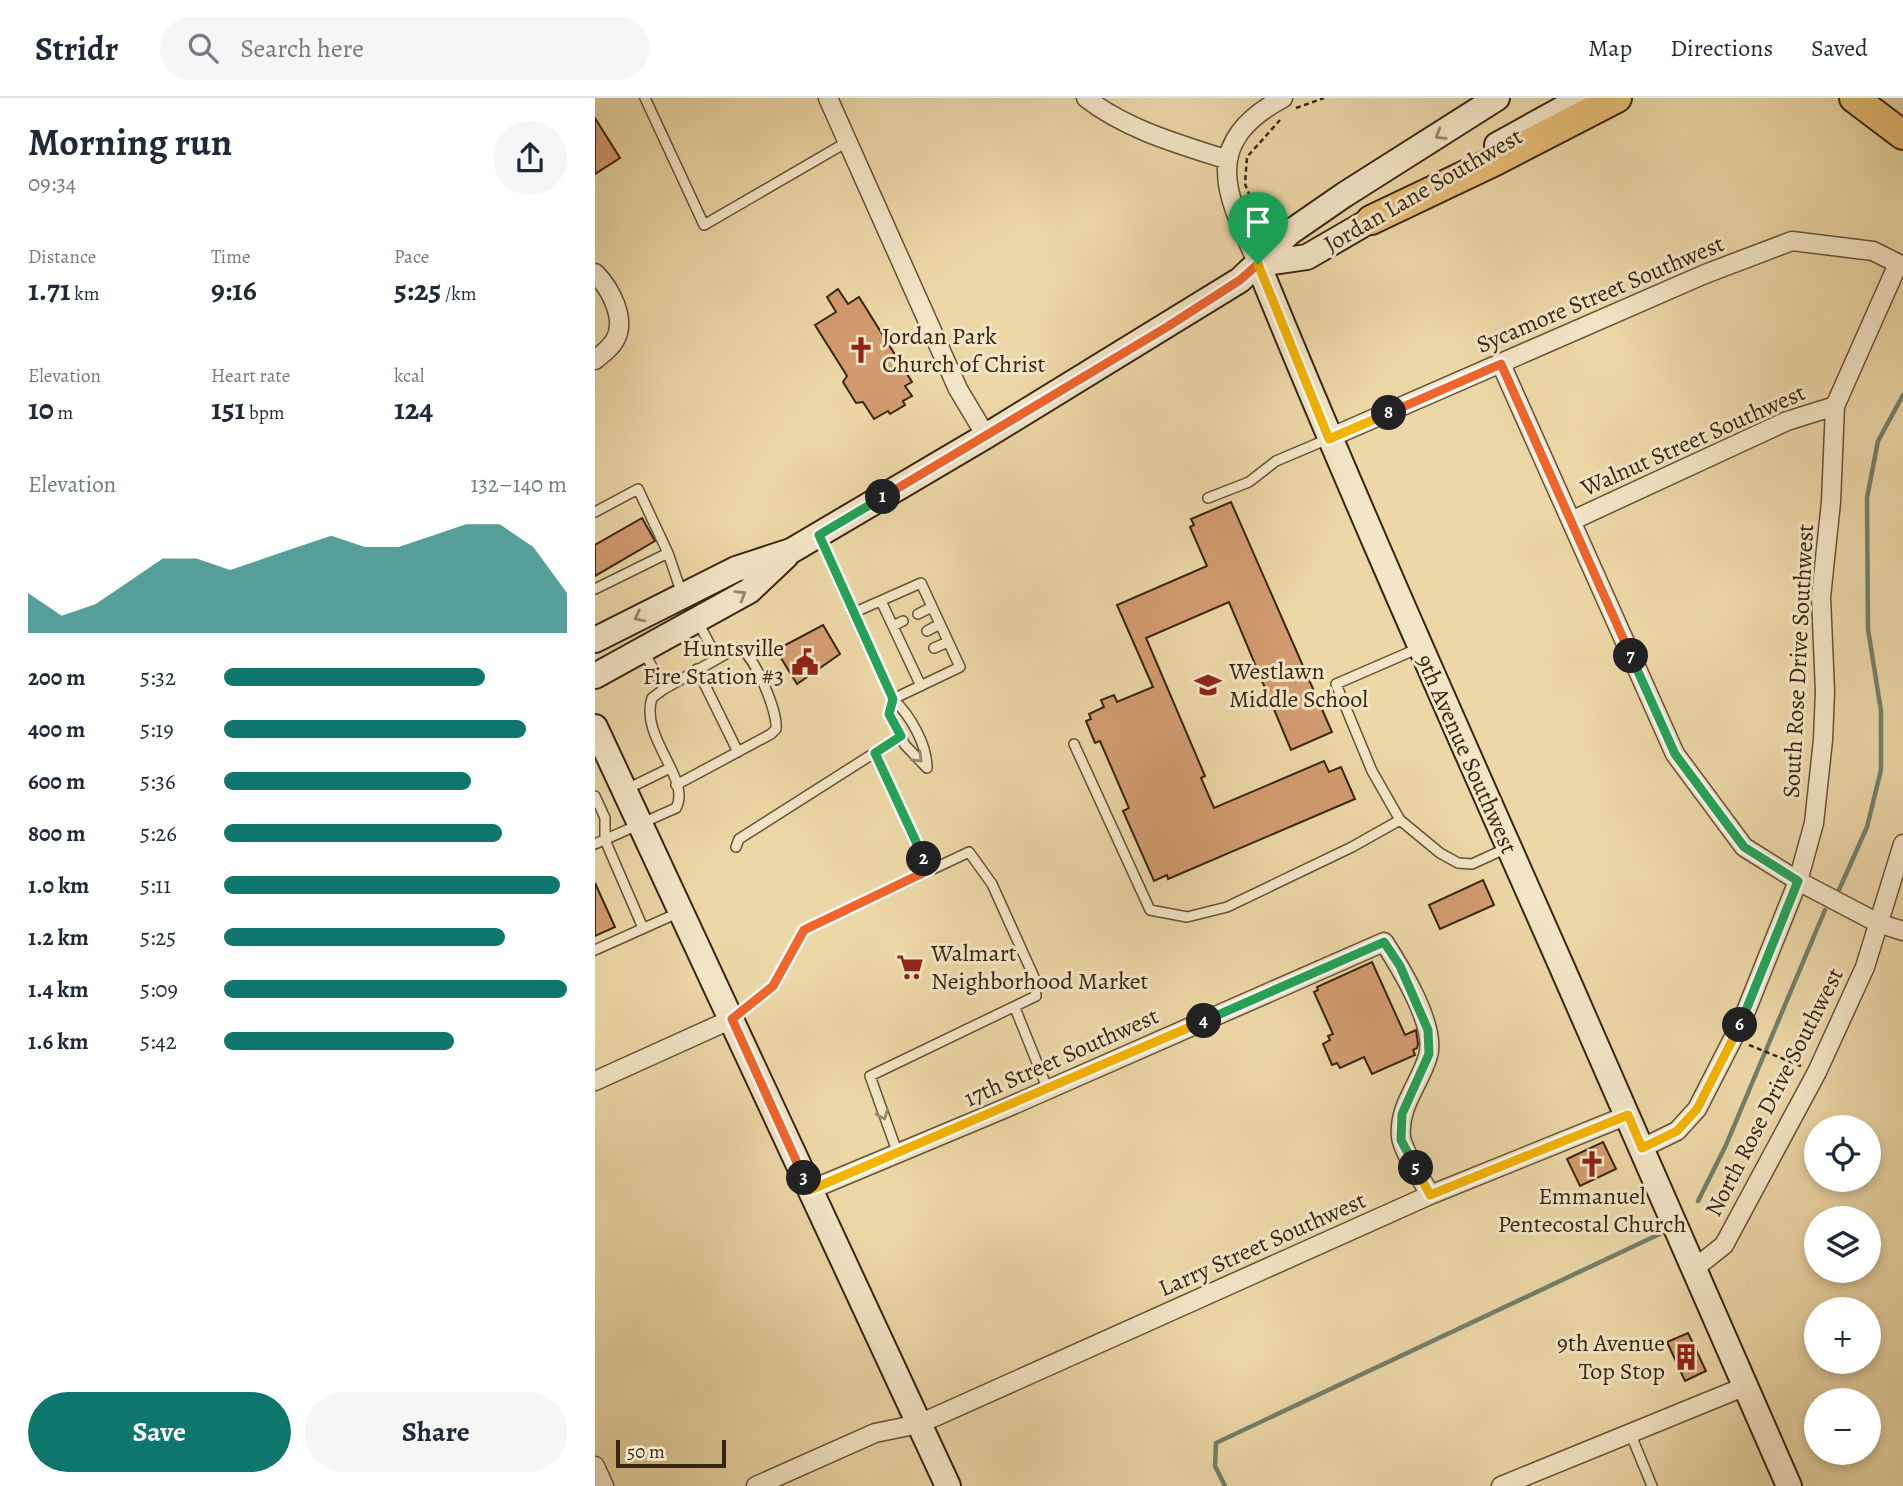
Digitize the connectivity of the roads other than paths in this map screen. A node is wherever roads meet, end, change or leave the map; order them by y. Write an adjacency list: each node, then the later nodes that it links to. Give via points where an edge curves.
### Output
1 (645, 98): 10 (lane, via 704,225)
2 (828, 98): 10 (street)
3 (1086, 98): 11 (street, via 1105,113 1164,139)
4 (1283, 98): 11 (street, via 1245,128)
5 (1497, 98): 13 (main road, Jordan Lane Southwest, one-way to 13, via 1311,217)
6 (1582, 98): 12 (main road, Jordan Lane Southwest)
7 (1617, 98): 12 (main road)
8 (1854, 98): 9 (main road)
9 (1903, 135)
10 (847, 142): 19 (street, via 958,389)
11 (1228, 160): 13 (street, 9th Avenue Southwest, via 1230,199)
12 (1371, 220): 13 (main road, Jordan Lane Southwest, via 1307,257)
13 (1258, 264): 19 (main road, Jordan Lane Southwest, via 1167,327); 20 (main road, 9th Avenue Southwest)
14 (1900, 265): 17 (street, Sycamore Street Southwest, via 1873,251 1791,241); 18 (street, South Rose Drive Southwest)
15 (595, 273): 16 (street, via 611,295 619,327 614,342)
16 (595, 360)
17 (1501, 364): 20 (street, Sycamore Street Southwest); 23 (street)
18 (1835, 406): 23 (street, Walnut Street Southwest, via 1787,421); 66 (street, South Rose Drive Southwest, via 1821,597 1823,740 1814,823)
19 (986, 436): 24 (main road, Jordan Lane Southwest)
20 (1329, 439): 21 (lane, via 1276,461 1249,482); 41 (main road, 9th Avenue Southwest)
21 (1208, 498)
22 (595, 512): 26 (lane, via 638,489)
23 (1571, 521): 66 (street, via 1675,754 1744,847)
24 (819, 535): 25 (main road, Jordan Lane Southwest); 31 (lane)
25 (792, 551): 28 (main road, Jordan Lane Southwest, via 736,569); 33 (main road, Jordan Lane Southwest, one-way to 25, via 749,591)
26 (668, 553): 27 (lane); 28 (lane)
27 (595, 589)
28 (683, 595): 38 (main road, Jordan Lane Southwest, one-way to 38)
29 (881, 601): 30 (lane, via 921,583); 31 (lane); 36 (lane)
30 (932, 607): 32 (lane); 35 (lane)
31 (853, 613): 48 (lane)
32 (918, 614)
33 (697, 621): 42 (main road, Jordan Lane Southwest); 43 (lane)
34 (903, 621): 36 (lane)
35 (940, 624): 37 (lane); 39 (lane)
36 (893, 626): 46 (lane, via 906,641)
37 (927, 631)
38 (595, 640)
39 (948, 642): 40 (lane); 46 (lane, via 960,667)
40 (934, 648)
41 (1419, 648): 58 (lane, via 1336,684 1372,771); 64 (main road, 9th Avenue Southwest)
42 (643, 650): 45 (main road, Jordan Lane Southwest); 47 (lane)
43 (717, 659): 44 (lane); 52 (lane, via 744,650 777,721 771,734)
44 (697, 670): 47 (lane); 52 (lane)
45 (595, 676)
46 (921, 686): 48 (lane)
47 (664, 689): 54 (lane, via 652,698 649,719)
48 (893, 699): 50 (lane, via 889,714); 50 (lane, one-way to 48, via 927,768 918,736 904,709)
49 (595, 727): 56 (main road)
50 (901, 736): 53 (lane)
51 (1074, 744): 58 (lane, via 1150,910 1187,917 1227,907)
52 (738, 752): 55 (lane)
53 (875, 753): 63 (lane, via 739,839); 65 (lane)
54 (670, 768): 55 (lane); 56 (lane)
55 (677, 785): 59 (lane, via 676,807)
56 (625, 790): 59 (main road)
57 (595, 796): 60 (lane, via 605,818)
58 (1400, 820): 64 (lane, via 1440,853 1464,865)
59 (642, 825): 60 (lane); 67 (main road)
60 (605, 840): 61 (lane); 69 (lane)
61 (595, 844)
62 (1903, 844): 68 (street, North Rose Drive Southwest)
63 (736, 847)
64 (1508, 848): 76 (main road, 9th Avenue Southwest)
65 (929, 870): 72 (lane, via 969,852 982,867 1036,982 1036,996); 73 (lane, via 804,930 773,986)
66 (1798, 881): 68 (street); 77 (street, South Rose Drive Southwest, via 1742,1021 1697,1109 1677,1131)
67 (683, 911): 69 (lane); 73 (main road)
68 (1878, 923): 70 (street); 81 (street, North Rose Drive Southwest, via 1865,967 1817,1072 1724,1245)
69 (643, 928): 71 (lane)
70 (1903, 931)
71 (595, 950)
72 (1015, 1008): 75 (lane); 78 (lane, one-way to 78, via 870,1076)
73 (732, 1019): 74 (street); 79 (main road)
74 (595, 1082)
75 (1048, 1090): 78 (street, 17th Street Southwest); 80 (street, 17th Street Southwest, via 1384,942 1400,966 1428,1030 1429,1054 1402,1114 1401,1140)
76 (1628, 1115): 77 (main road, 9th Avenue Southwest); 80 (street, Larry Street Southwest)
77 (1642, 1148): 81 (main road, 9th Avenue Southwest)
78 (898, 1154): 79 (street, 17th Street Southwest)
79 (810, 1190): 83 (main road)
80 (1430, 1195): 83 (street, Larry Street Southwest)
81 (1695, 1268): 82 (main road, 9th Avenue Southwest)
82 (1746, 1386): 84 (street); 91 (main road, 9th Avenue Southwest)
83 (919, 1424): 87 (street, Larry Street Southwest, via 875,1433); 88 (main road)
84 (1631, 1435): 89 (street); 90 (lane)
85 (595, 1466): 86 (street)
86 (604, 1486)
87 (756, 1486)
88 (948, 1486)
89 (1501, 1486)
90 (1652, 1486)
91 (1789, 1486)

